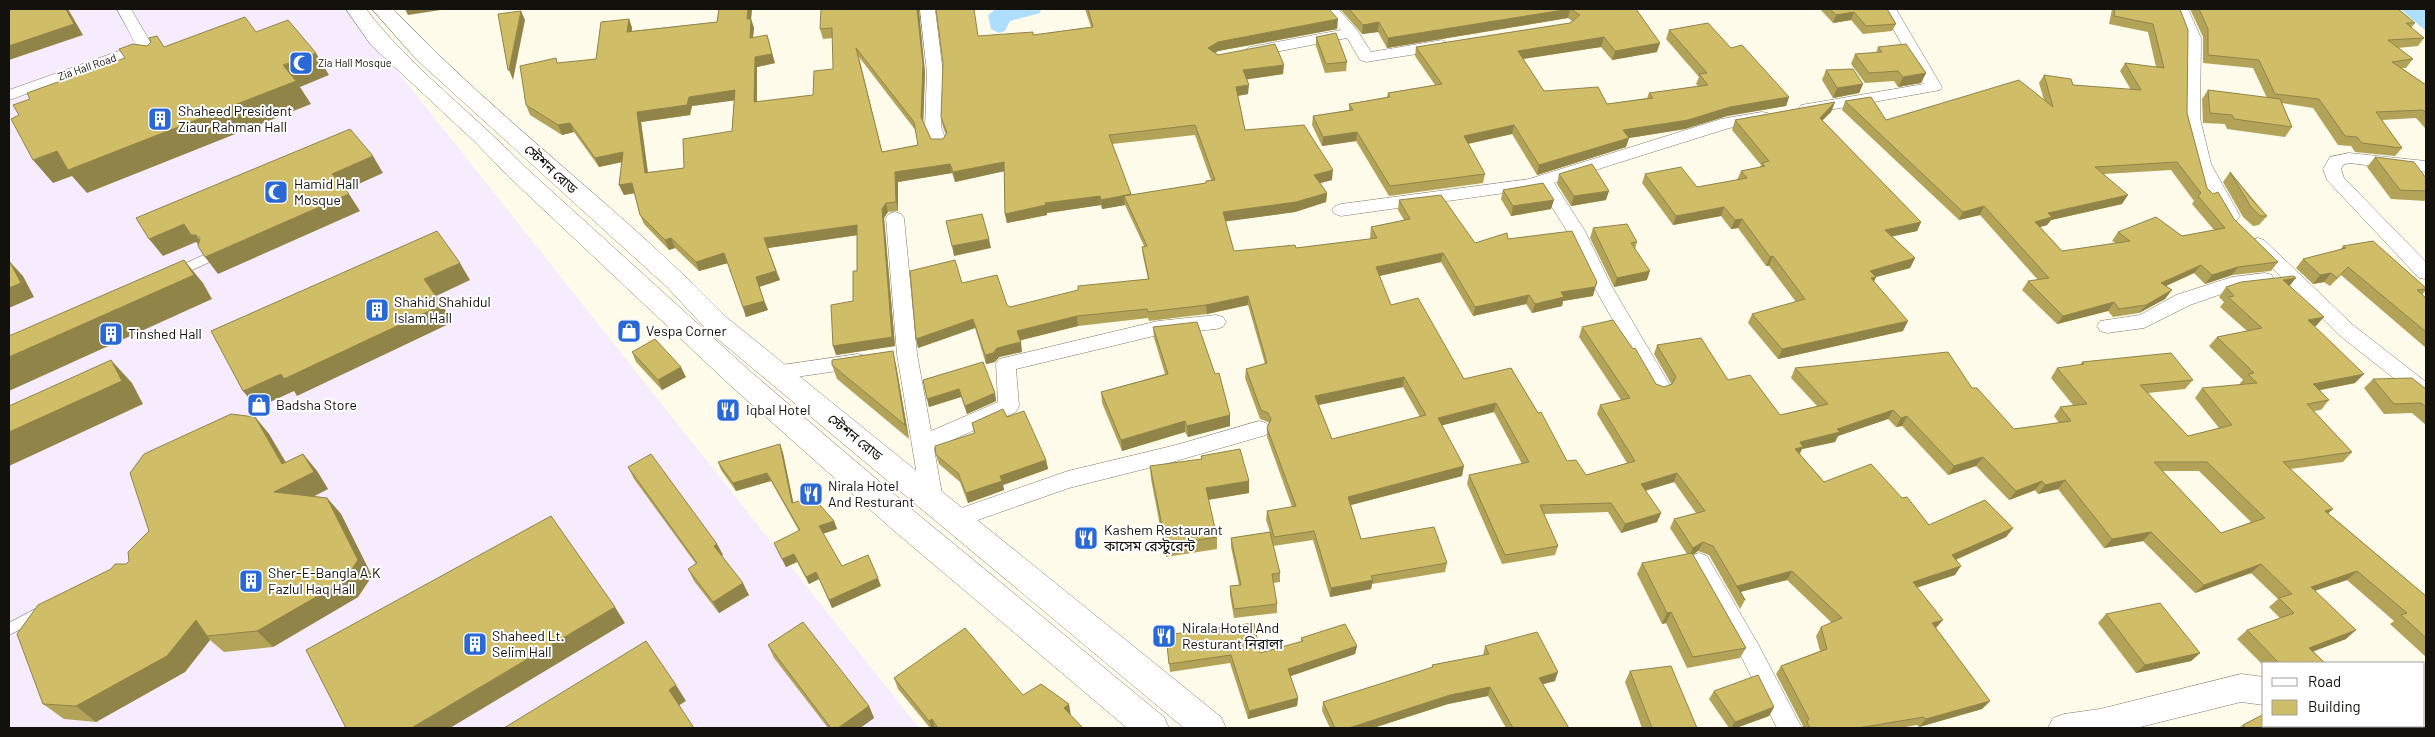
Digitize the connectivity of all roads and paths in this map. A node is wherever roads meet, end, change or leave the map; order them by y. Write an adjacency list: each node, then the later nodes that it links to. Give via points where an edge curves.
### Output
1 (124, 9): 10 (street)
2 (356, 9): 39 (main road, স্টেশন রোড, via 379,40 741,379 902,520)
3 (382, 9): 28 (main road, স্টেশন রোড, via 425,55 676,282 717,324)
4 (929, 9): 16 (street, via 935,73 933,127)
5 (1330, 9): 8 (street)
6 (1889, 9): 14 (street, via 1934,86)
7 (2181, 9): 24 (street, via 2193,38 2192,118 2202,164 2235,222)
8 (1352, 33): 9 (street, via 1366,57); 11 (street)
9 (1454, 43)
10 (145, 47): 12 (street); 13 (street, Zia Hall Road)
11 (1236, 54)
12 (157, 64)
13 (9, 95)
14 (1793, 111)
15 (1774, 115): 18 (street, via 1727,123)
16 (939, 143)
17 (2426, 166): 22 (street, via 2349,158 2336,161 2332,169 2336,180)
18 (1544, 181): 19 (street); 29 (street, via 1576,231 1602,285)
19 (1341, 210)
20 (895, 218): 27 (street)
21 (208, 258): 23 (lane)
22 (2426, 273)
23 (166, 277)
24 (2291, 277): 26 (street, via 2232,284 2184,300 2144,321); 30 (street, via 2346,330)
25 (1216, 322): 32 (street, via 1158,328 1006,364 1009,406)
26 (2107, 326)
27 (892, 356): 28 (street); 32 (street)
28 (775, 373): 33 (main road, স্টেশন রোড)
29 (1661, 387)
30 (2426, 394)
31 (1259, 429): 34 (street, via 1068,480)
32 (922, 444): 33 (street)
33 (932, 500): 34 (main road, স্টেশন রোড)
34 (955, 519): 40 (main road, স্টেশন রোড)
35 (1699, 564): 41 (street)
36 (51, 607): 37 (lane)
37 (9, 628)
38 (2262, 692): 42 (street, via 2241,688 2100,723)
39 (1152, 728)
40 (1209, 728)
41 (1790, 728)
42 (2064, 728)

